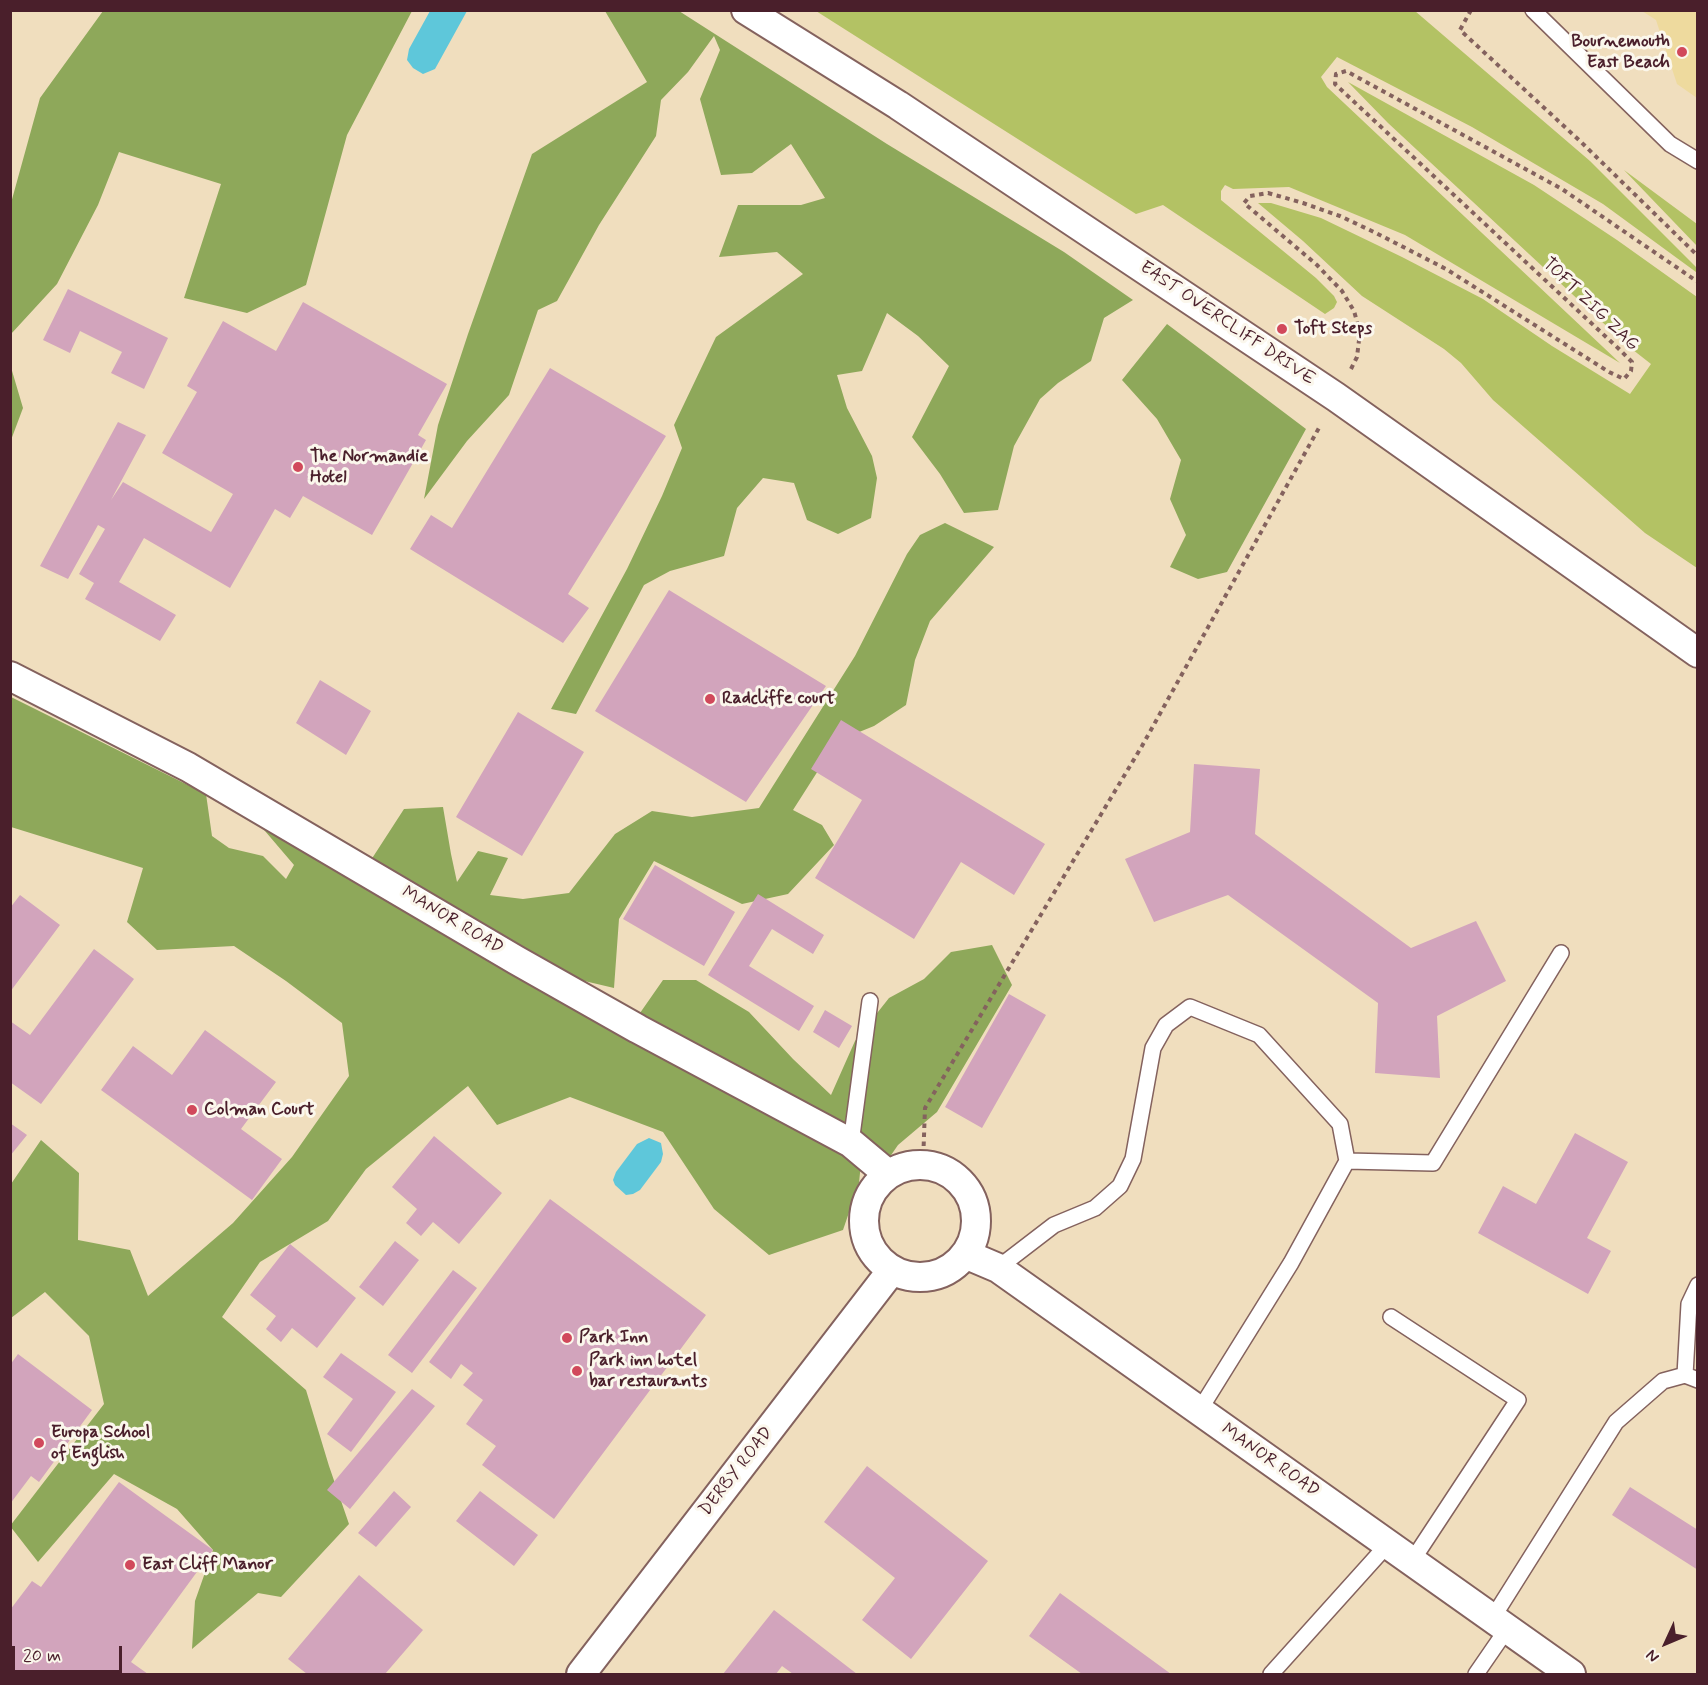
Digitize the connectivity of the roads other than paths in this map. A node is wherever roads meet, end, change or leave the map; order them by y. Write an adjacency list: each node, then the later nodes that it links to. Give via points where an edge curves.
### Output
1 (746, 10): 4 (street, EAST OVERCLIFF DRIVE, via 898,105 1336,397)
2 (1533, 10): 3 (lane, via 1670,144)
3 (1698, 161)
4 (1698, 653)
5 (10, 676): 8 (street, MANOR ROAD, via 188,767 638,1029)
6 (1561, 953): 9 (lane, via 1432,1163)
7 (870, 1001): 8 (lane)
8 (851, 1143): 10 (street, MANOR ROAD)
9 (1347, 1161): 12 (lane, via 1340,1124 1259,1035 1190,1007 1166,1025 1153,1048 1133,1159 1120,1186 1095,1208 1054,1225); 17 (lane, via 1291,1263)
10 (888, 1174): 11 (street, via 905,1166 923,1164 955,1177 974,1205 974,1239); 13 (street, via 874,1187 863,1223 867,1242 877,1258)
11 (965, 1254): 12 (street, MANOR ROAD); 13 (street, via 954,1266 924,1278)
12 (998, 1268): 17 (street, MANOR ROAD)
13 (892, 1270): 21 (street, DERBY ROAD)
14 (1698, 1285): 16 (lane, via 1689,1304)
15 (1391, 1317): 19 (lane, via 1518,1400)
16 (1691, 1378): 20 (lane, via 1663,1381 1616,1422)
17 (1199, 1411): 18 (street, MANOR ROAD)
18 (1388, 1544): 19 (street, MANOR ROAD); 22 (lane)
19 (1412, 1561): 20 (street, MANOR ROAD)
20 (1500, 1624): 23 (lane); 24 (street, MANOR ROAD)
21 (581, 1674)
22 (1271, 1674)
23 (1476, 1674)
24 (1571, 1674)

